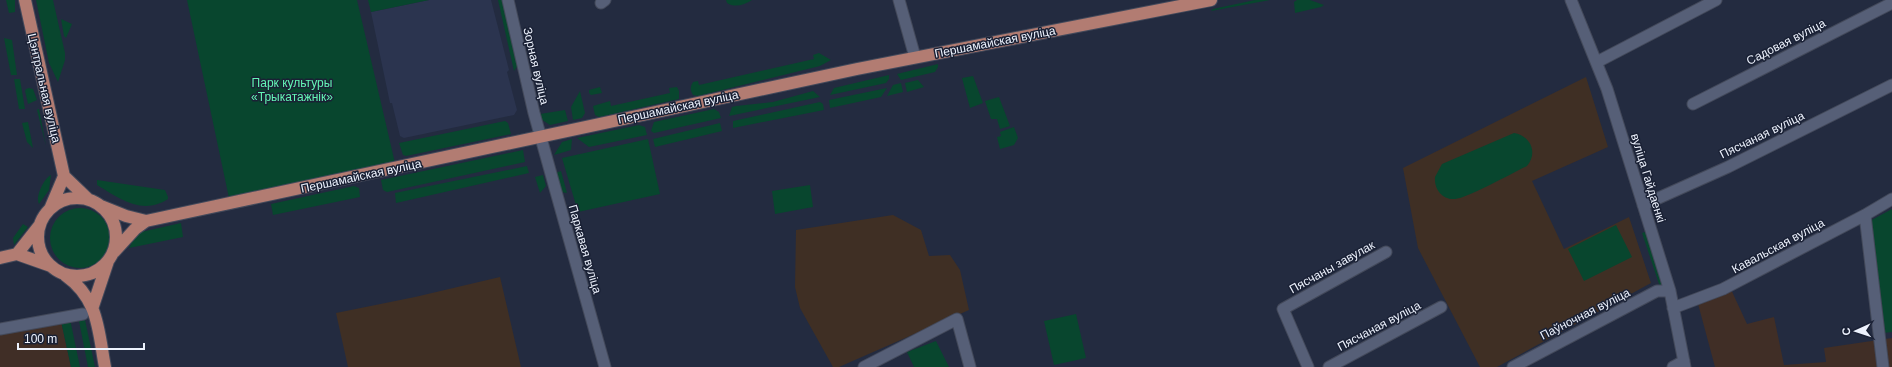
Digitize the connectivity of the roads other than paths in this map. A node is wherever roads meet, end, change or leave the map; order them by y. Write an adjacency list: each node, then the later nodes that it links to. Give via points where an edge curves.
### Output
1 (25, 0): 13 (main road, Цэнтральная вуліца)
2 (508, 0): 12 (street, Зорная вуліца)
3 (900, 0): 8 (street)
4 (1211, 0): 8 (main road, Першамайская вуліца)
5 (1571, 0): 9 (street, вуліца Гайдаенкі)
6 (1716, 0): 9 (street)
7 (1892, 3): 11 (street, Садовая вуліца)
8 (915, 58): 12 (main road, Першамайская вуліца)
9 (1597, 62): 16 (street, вуліца Гайдаенкі)
10 (1892, 85): 16 (street, Пясчаная вуліца, via 1728,167)
11 (1693, 104)
12 (540, 137): 20 (main road, Першамайская вуліца); 35 (street, Паркавая вуліца)
13 (64, 176): 15 (main road); 18 (main road)
14 (1892, 199): 19 (street, Кавальская вуліца)
15 (89, 200): 17 (main road); 18 (main road, via 67,199)
16 (1643, 205): 27 (street, вуліца Гайдаенкі)
17 (101, 206): 20 (main road, Першамайская вуліца); 25 (main road, via 110,216 115,228 116,243)
18 (50, 209): 21 (main road)
19 (1864, 215): 30 (street, Кавальская вуліца, via 1723,289); 42 (street)
20 (146, 221): 25 (main road, Першамайская вуліца, via 130,234)
21 (41, 222): 23 (main road); 26 (main road, via 40,246 43,255)
22 (1386, 252): 38 (street, Пясчаны завулак, via 1283,309)
23 (17, 254): 24 (main road); 26 (main road)
24 (0, 258)
25 (109, 259): 26 (main road, via 96,271 82,276 73,276); 28 (main road)
26 (56, 269): 28 (main road, via 78,284)
27 (1670, 290): 30 (street, вуліца Гайдаенкі); 40 (street, Паўночная вуліца, via 1657,291)
28 (93, 306): 34 (main road)
29 (1441, 308): 39 (street, Пясчаная вуліца)
30 (1673, 308): 33 (street, вуліца Гайдаенкі)
31 (83, 314): 32 (street)
32 (0, 329)
33 (1684, 364): 41 (street)
34 (105, 367)
35 (605, 367)
36 (864, 367): 37 (street, via 957,319)
37 (970, 367)
38 (1308, 367)
39 (1329, 367)
40 (1513, 367)
41 (1673, 367)
42 (1883, 367)

